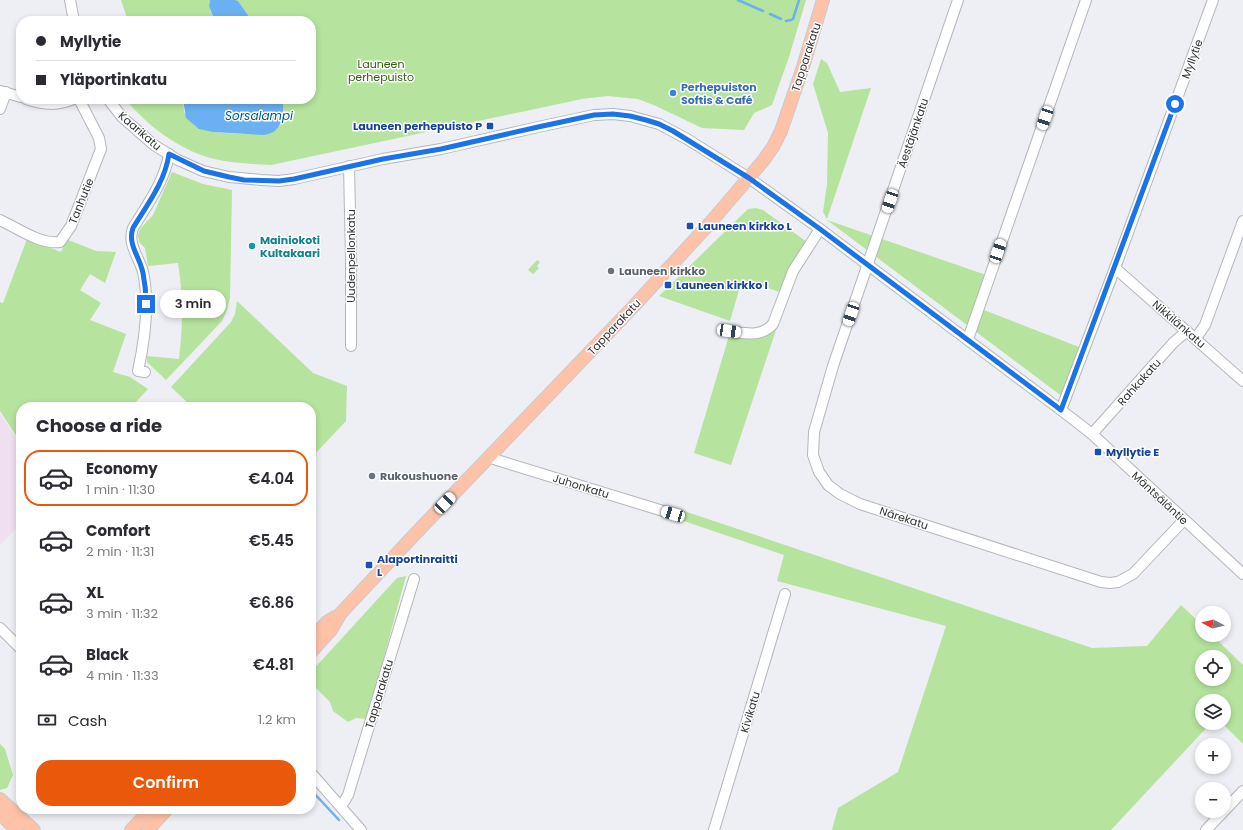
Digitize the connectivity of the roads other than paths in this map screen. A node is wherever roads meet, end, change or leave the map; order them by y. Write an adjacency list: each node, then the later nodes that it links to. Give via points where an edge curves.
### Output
1 (70, 0): 6 (street)
2 (823, 0): 14 (main road, Tapparakatu, via 782,131)
3 (958, 0): 18 (street, Äestäjänkatu)
4 (1086, 0): 23 (street)
5 (1213, 0): 19 (street, Myllytie)
6 (73, 16)
7 (3, 92): 8 (street); 11 (street)
8 (16, 96)
9 (81, 104): 15 (street, Tanhutie, via 99,138 101,149 71,226 60,242 41,240)
10 (112, 104): 12 (street, Kaarikatu, via 122,117 154,145)
11 (0, 109)
12 (169, 154): 13 (street, Kaarikatu, via 204,171 244,180 286,180); 25 (street, via 159,184 130,234 130,241 143,272 146,292 144,345 138,371)
13 (349, 166): 14 (street, Kaarikatu, via 587,117 613,114 659,124); 24 (street, Uudenpellonkatu)
14 (749, 178): 17 (street, Mäntsäläntie); 29 (main road, Tapparakatu, via 632,308)
15 (0, 220)
16 (1243, 221): 22 (street, via 1205,325)
17 (820, 229): 18 (street, Mäntsäläntie); 20 (street, via 793,271 769,329 752,334)
18 (868, 266): 23 (street, Mäntsäläntie); 31 (street, Närekatu, via 833,366 814,432 813,455 819,472 828,485 860,504 1091,580 1110,583 1133,574)
19 (1115, 268): 21 (street, Nikkilänkatu); 27 (street, Myllytie)
20 (729, 331)
21 (1187, 331): 22 (street, Nikkilänkatu); 28 (street, Rahkakatu, via 1173,343)
22 (1196, 338): 26 (street, Nikkilänkatu)
23 (968, 339): 27 (street, Mäntsäläntie)
24 (351, 346)
25 (145, 372)
26 (1243, 381)
27 (1061, 410): 28 (street, Mäntsäläntie)
28 (1092, 434): 31 (street, Mäntsäläntie)
29 (489, 457): 30 (street, Juhonkatu); 35 (main road, Tapparakatu)
30 (673, 514)
31 (1184, 520): 32 (street, Mäntsäläntie)
32 (1243, 574)
33 (414, 579): 43 (street, Tapparakatu, via 348,795)
34 (785, 594): 54 (street, Kivikatu)
35 (342, 613): 37 (main road, Tapparakatu, via 327,622); 39 (main road, Tapparakatu)
36 (0, 628): 38 (street)
37 (316, 634)
38 (16, 644)
39 (316, 646)
40 (316, 779): 43 (street)
41 (1243, 792): 55 (street)
42 (0, 799): 46 (main road)
43 (341, 807): 53 (street)
44 (0, 814): 49 (main road)
45 (16, 814): 50 (main road)
46 (16, 814)
47 (146, 814): 51 (main road)
48 (162, 814): 52 (main road)
49 (17, 830)
50 (34, 830)
51 (131, 830)
52 (148, 830)
53 (361, 830)
54 (714, 830)
55 (1206, 830)

